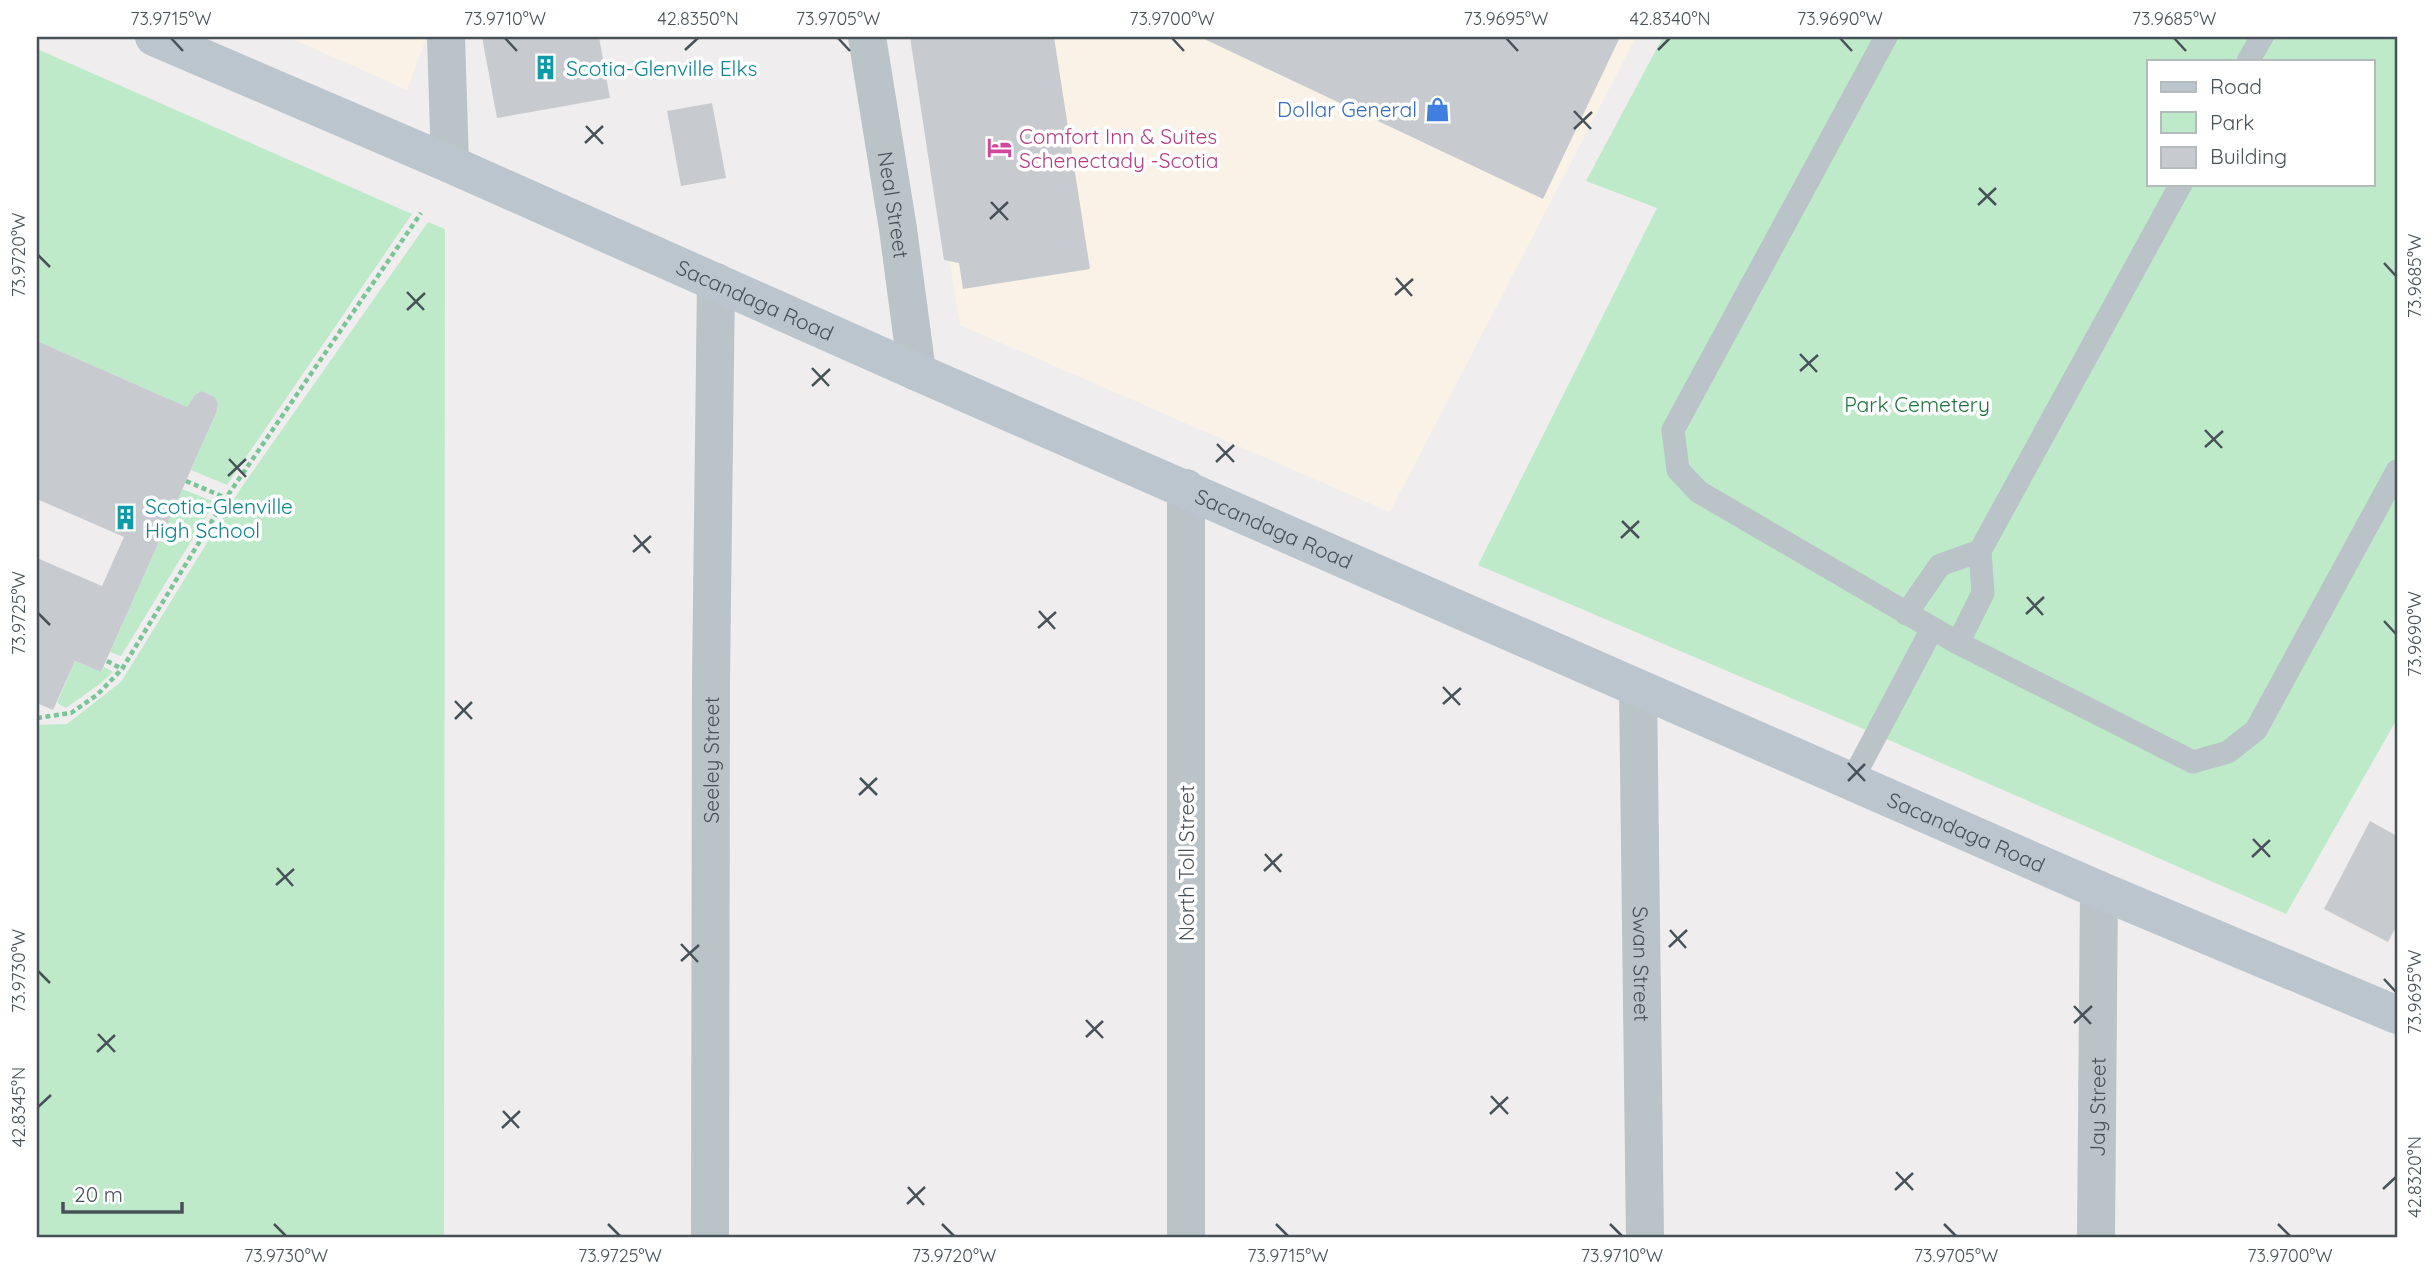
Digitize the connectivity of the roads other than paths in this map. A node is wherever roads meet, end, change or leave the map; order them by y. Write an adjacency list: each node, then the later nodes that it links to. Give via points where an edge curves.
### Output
1 (154, 37): 7 (main road, Sacandaga Road)
2 (446, 37): 7 (street)
3 (867, 37): 10 (street, Neal Street)
4 (1886, 37): 14 (lane, via 1673,430 1678,470 1699,492)
5 (2262, 37): 6 (lane)
6 (2249, 60)
7 (450, 163): 9 (main road, Sacandaga Road)
8 (2180, 186): 13 (lane)
9 (716, 282): 10 (main road, Sacandaga Road); 21 (street, Seeley Street)
10 (917, 372): 12 (main road, Sacandaga Road)
11 (2397, 471): 16 (lane, via 2256,730 2228,752 2193,762)
12 (1186, 488): 17 (main road, Sacandaga Road); 22 (street, North Toll Street)
13 (1980, 551): 14 (lane, via 1940,565); 16 (lane, via 1983,593)
14 (1906, 614): 15 (lane)
15 (1933, 629): 16 (lane); 18 (lane)
16 (1958, 643)
17 (1638, 689): 18 (main road, Sacandaga Road); 23 (street, Swan Street)
18 (1851, 782): 19 (main road, Sacandaga Road)
19 (2099, 890): 20 (main road, Sacandaga Road); 24 (street, Jay Street)
20 (2397, 1015)
21 (710, 1238)
22 (1186, 1238)
23 (1645, 1238)
24 (2096, 1238)

